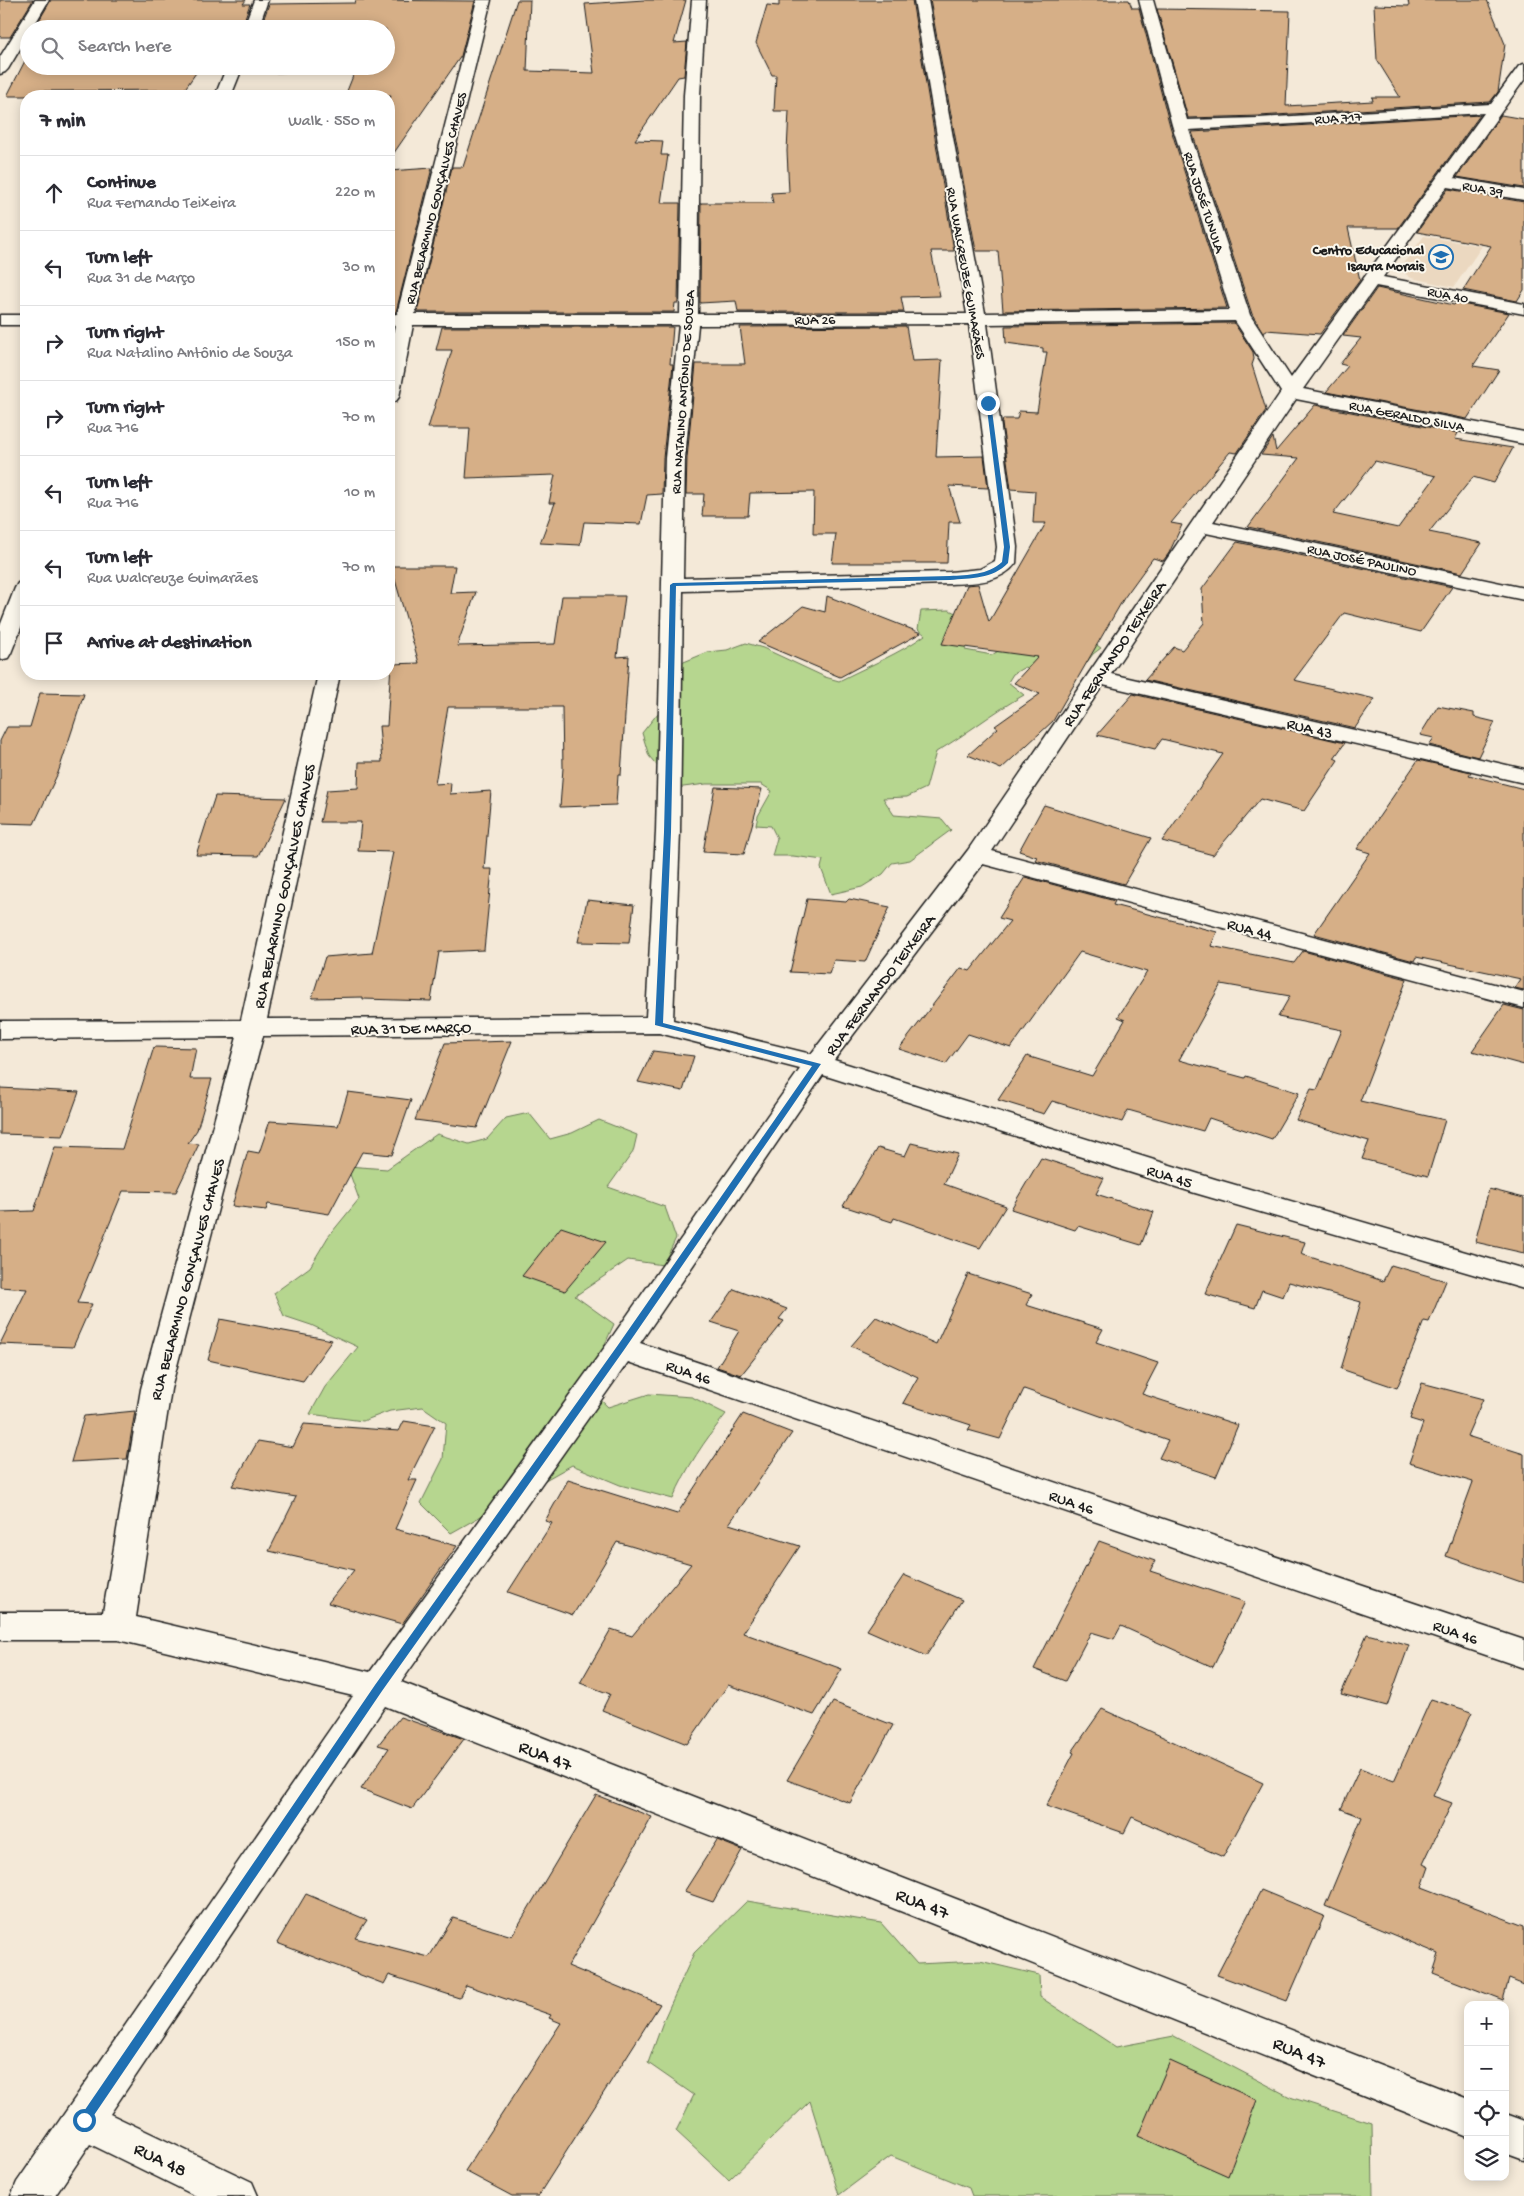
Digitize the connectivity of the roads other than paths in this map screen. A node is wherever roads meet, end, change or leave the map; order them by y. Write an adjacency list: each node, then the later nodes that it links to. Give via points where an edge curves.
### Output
1 (42, 0): 7 (street)
2 (261, 0): 8 (street)
3 (484, 0): 25 (street, RUA BELARMINO GONÇALVES CHAVES)
4 (699, 0): 22 (street, RUA NATALINO ANTÔNIO DE SOUZA, via 692,95)
5 (921, 0): 21 (street, RUA WALCREUZE GUIMARÃES)
6 (1146, 0): 15 (street, RUA JOSÉ TUNULA)
7 (30, 20)
8 (253, 20)
9 (20, 36): 10 (street)
10 (0, 69)
11 (1524, 70): 14 (street, RUA FERNANDO TEIXEIRA)
12 (231, 75): 13 (street)
13 (225, 90)
14 (1506, 103): 15 (street, RUA 717, via 1233,124); 16 (street, RUA FERNANDO TEIXEIRA)
15 (1180, 124): 20 (street, RUA JOSÉ TUNULA)
16 (1443, 181): 17 (street, RUA 39); 18 (street, RUA FERNANDO TEIXEIRA)
17 (1524, 195)
18 (1373, 280): 19 (street, RUA 40); 27 (street, RUA FERNANDO TEIXEIRA)
19 (1524, 309)
20 (1241, 315): 21 (street, RUA 26); 27 (street, RUA JOSÉ TUNULA)
21 (977, 318): 22 (street, RUA 26); 30 (street, RUA WALCREUZE GUIMARÃES, via 1007,547 1005,563 996,571 950,578)
22 (689, 319): 25 (street, RUA 26); 30 (street, RUA NATALINO ANTÔNIO DE SOUZA, via 675,458)
23 (0, 320): 24 (street)
24 (20, 320)
25 (397, 320): 26 (street, RUA BELARMINO GONÇALVES CHAVES)
26 (395, 339)
27 (1291, 392): 28 (street, RUA GERALDO SILVA); 29 (street, RUA FERNANDO TEIXEIRA)
28 (1524, 438)
29 (1199, 525): 31 (street, RUA JOSÉ PAULINO); 34 (street, RUA FERNANDO TEIXEIRA)
30 (673, 585): 39 (street, RUA NATALINO ANTÔNIO DE SOUZA, via 668,832)
31 (1524, 594)
32 (20, 603): 33 (street)
33 (0, 654)
34 (1096, 677): 36 (street, RUA 43); 37 (street, RUA FERNANDO TEIXEIRA)
35 (328, 680): 40 (street, RUA BELARMINO GONÇALVES CHAVES)
36 (1524, 776)
37 (977, 855): 38 (street, RUA 44); 42 (street, RUA FERNANDO TEIXEIRA)
38 (1524, 1000)
39 (659, 1025): 40 (street, RUA 31 DE MARÇO); 42 (street, RUA 31 DE MARÇO)
40 (252, 1029): 41 (street, RUA 31 DE MARÇO); 46 (street, RUA BELARMINO GONÇALVES CHAVES, via 156,1388)
41 (0, 1030)
42 (817, 1064): 43 (street, RUA 45, via 1206,1186); 44 (street, RUA FERNANDO TEIXEIRA)
43 (1524, 1279)
44 (621, 1348): 47 (street, RUA 46); 48 (street, RUA FERNANDO TEIXEIRA)
45 (0, 1626): 46 (street)
46 (118, 1626): 48 (street)
47 (1524, 1654)
48 (378, 1688): 49 (street, RUA 47); 50 (street, RUA FERNANDO TEIXEIRA)
49 (1464, 2116)
50 (84, 2120): 53 (street, RUA FERNANDO TEIXEIRA); 54 (street, RUA 48)
51 (1509, 2134): 52 (street)
52 (1524, 2140)
53 (31, 2196)
54 (238, 2196)

